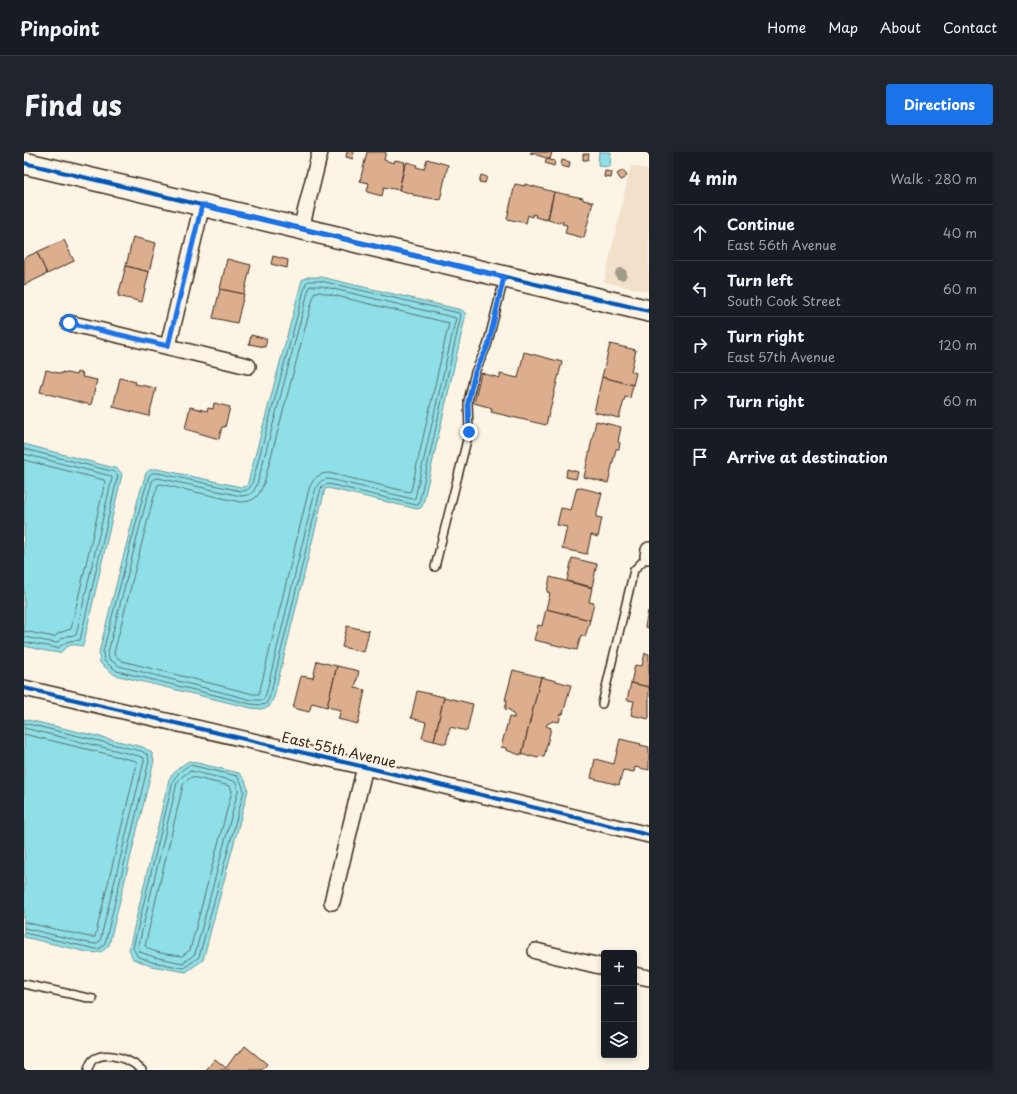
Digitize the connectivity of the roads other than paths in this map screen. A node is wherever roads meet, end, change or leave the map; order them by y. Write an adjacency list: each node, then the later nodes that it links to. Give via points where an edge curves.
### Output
1 (320, 152): 4 (street)
2 (24, 163): 3 (main road)
3 (202, 205): 4 (main road); 8 (street)
4 (302, 229): 5 (main road)
5 (504, 277): 6 (main road); 11 (lane, via 488,346 475,372 468,402 469,432)
6 (649, 311)
7 (69, 323): 8 (street)
8 (168, 346): 9 (street)
9 (248, 366)
10 (648, 553): 13 (lane, via 634,570)
11 (435, 567)
12 (24, 688): 14 (street, East 55th Avenue)
13 (602, 704)
14 (365, 767): 15 (street, East 55th Avenue); 16 (street)
15 (649, 835)
16 (332, 902)
17 (536, 951): 18 (street)
18 (601, 967)
19 (637, 976): 20 (street)
20 (649, 978)
21 (24, 984): 22 (lane)
22 (93, 999)
23 (88, 1070): 24 (lane, via 93,1060 103,1055 115,1056 134,1063)
24 (142, 1070)

